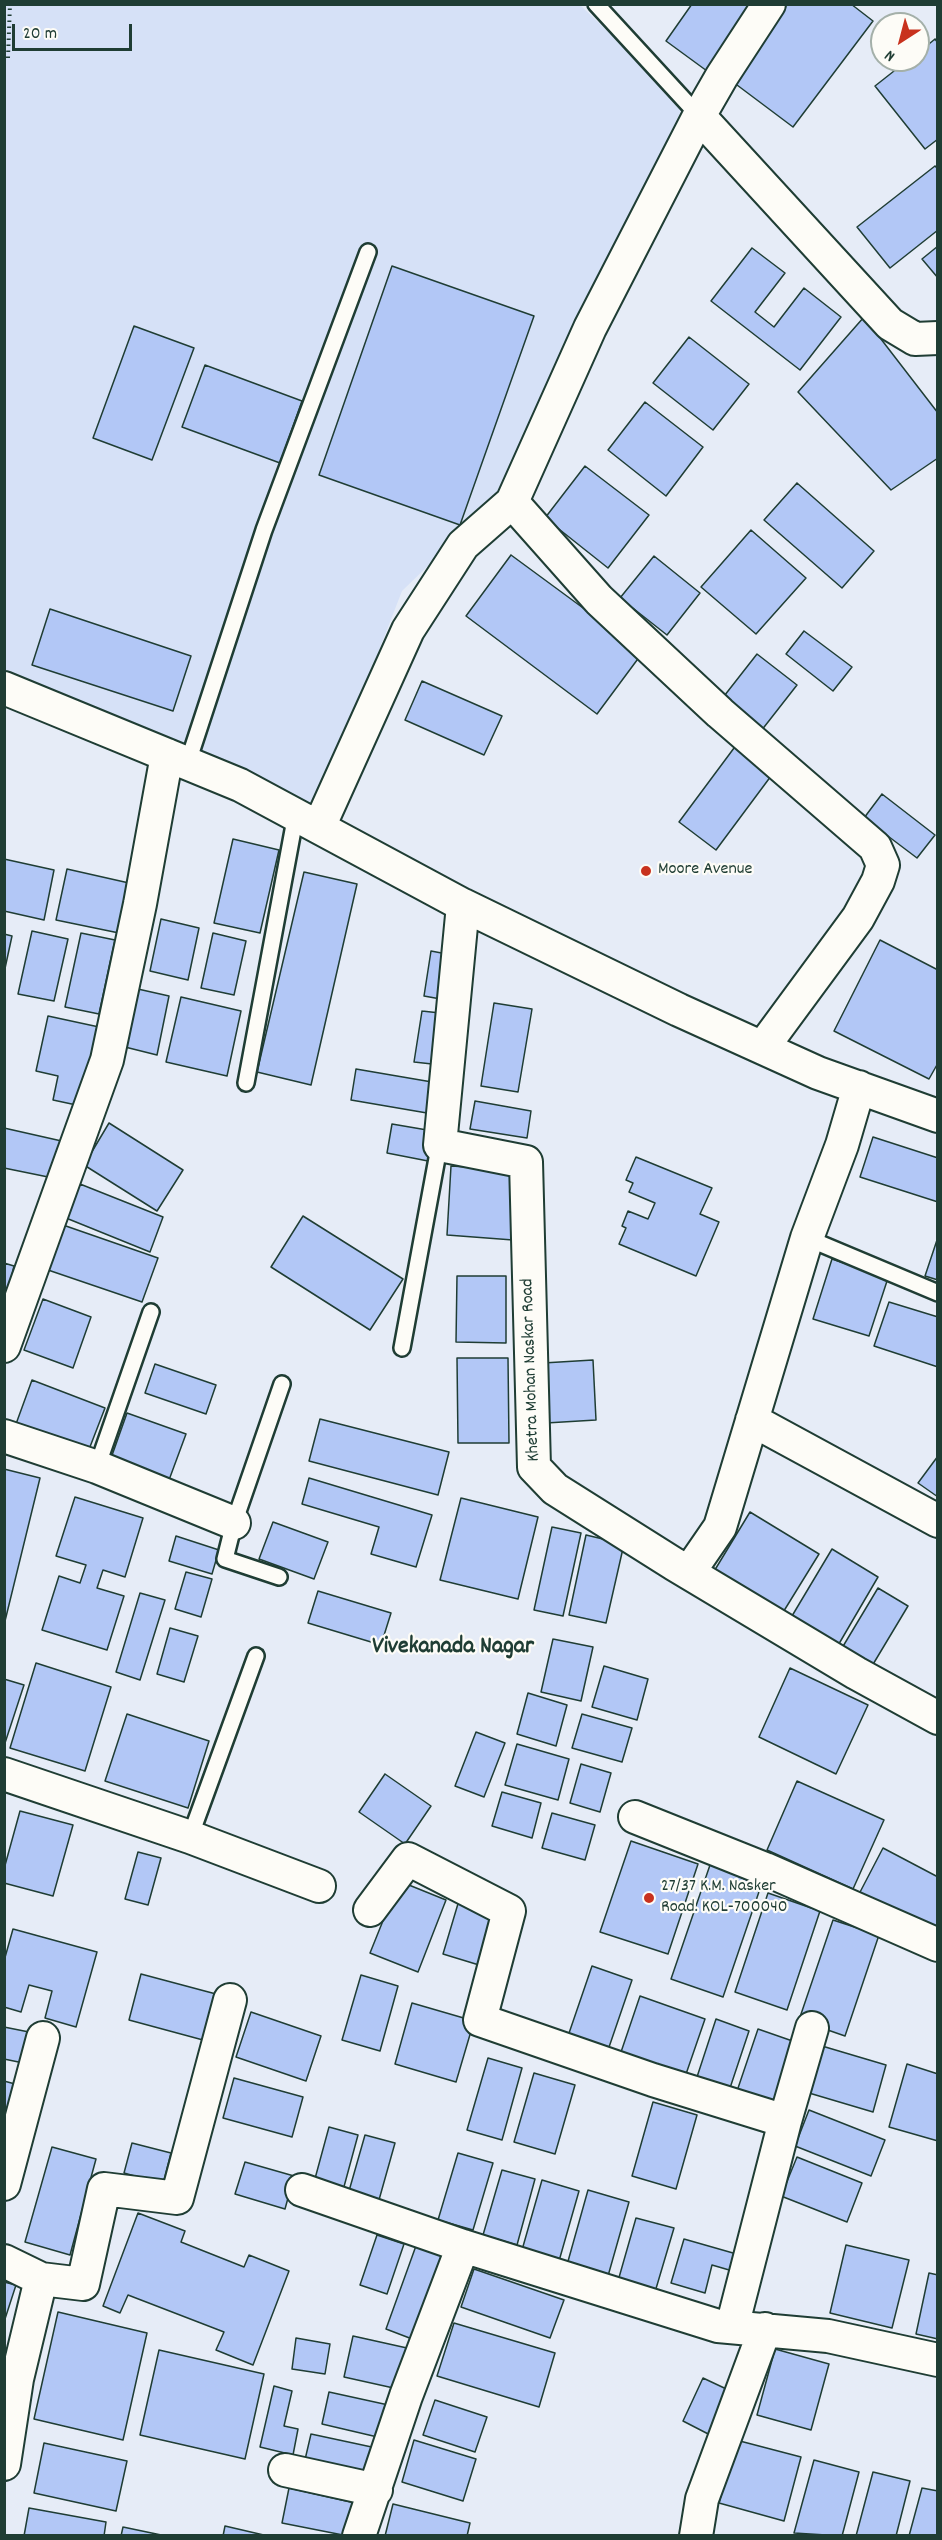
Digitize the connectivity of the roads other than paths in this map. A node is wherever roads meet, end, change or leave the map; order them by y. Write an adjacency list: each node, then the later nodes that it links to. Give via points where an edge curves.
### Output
1 (596, 4): 3 (lane)
2 (769, 4): 3 (street)
3 (699, 116): 5 (street, via 890,324 915,339); 6 (street, via 590,328)
4 (368, 252): 8 (lane)
5 (938, 338)
6 (512, 502): 9 (street, via 463,545 408,630); 11 (street, via 599,600 720,713 875,847 883,866 858,918)
7 (4, 688): 8 (street)
8 (178, 758): 9 (street, via 240,784); 19 (street, via 140,904 107,1060)
9 (308, 821): 10 (street); 12 (lane)
10 (463, 905): 11 (street); 15 (street)
11 (763, 1047): 13 (street)
12 (246, 1083)
13 (859, 1087): 14 (street); 16 (street)
14 (938, 1116)
15 (441, 1137): 20 (lane); 27 (street, Khetra Mohan Naskar Road, via 440,1145 525,1162 534,1467 555,1489)
16 (807, 1238): 17 (lane); 22 (street)
17 (938, 1293)
18 (151, 1312): 24 (lane)
19 (4, 1346)
20 (402, 1348)
21 (282, 1384): 26 (lane)
22 (752, 1420): 25 (street); 27 (street, via 720,1527)
23 (4, 1436): 24 (street)
24 (97, 1467): 26 (street)
25 (938, 1521)
26 (234, 1523): 28 (lane, via 225,1559)
27 (689, 1572): 30 (street, Khetra Mohan Naskar Road)
28 (279, 1577)
29 (255, 1656): 33 (lane)
30 (938, 1718)
31 (4, 1774): 33 (street)
32 (635, 1817): 36 (street)
33 (190, 1837): 34 (street)
34 (320, 1886)
35 (370, 1910): 40 (street, via 408,1859 509,1911 480,2020)
36 (938, 1945)
37 (231, 2000): 45 (street, via 177,2198 104,2189 83,2284)
38 (812, 2028): 40 (street)
39 (43, 2038): 41 (street)
40 (784, 2121): 46 (street)
41 (4, 2184)
42 (302, 2190): 43 (street)
43 (463, 2246): 46 (street, via 650,2306); 52 (street, via 406,2396)
44 (4, 2260): 45 (street)
45 (41, 2279): 49 (street)
46 (732, 2327): 47 (street)
47 (765, 2329): 48 (street, via 828,2336); 54 (street, via 702,2499)
48 (938, 2360)
49 (11, 2377): 50 (street)
50 (4, 2464)
51 (285, 2470): 52 (street)
52 (376, 2490): 53 (street)
53 (359, 2535)
54 (699, 2535)

